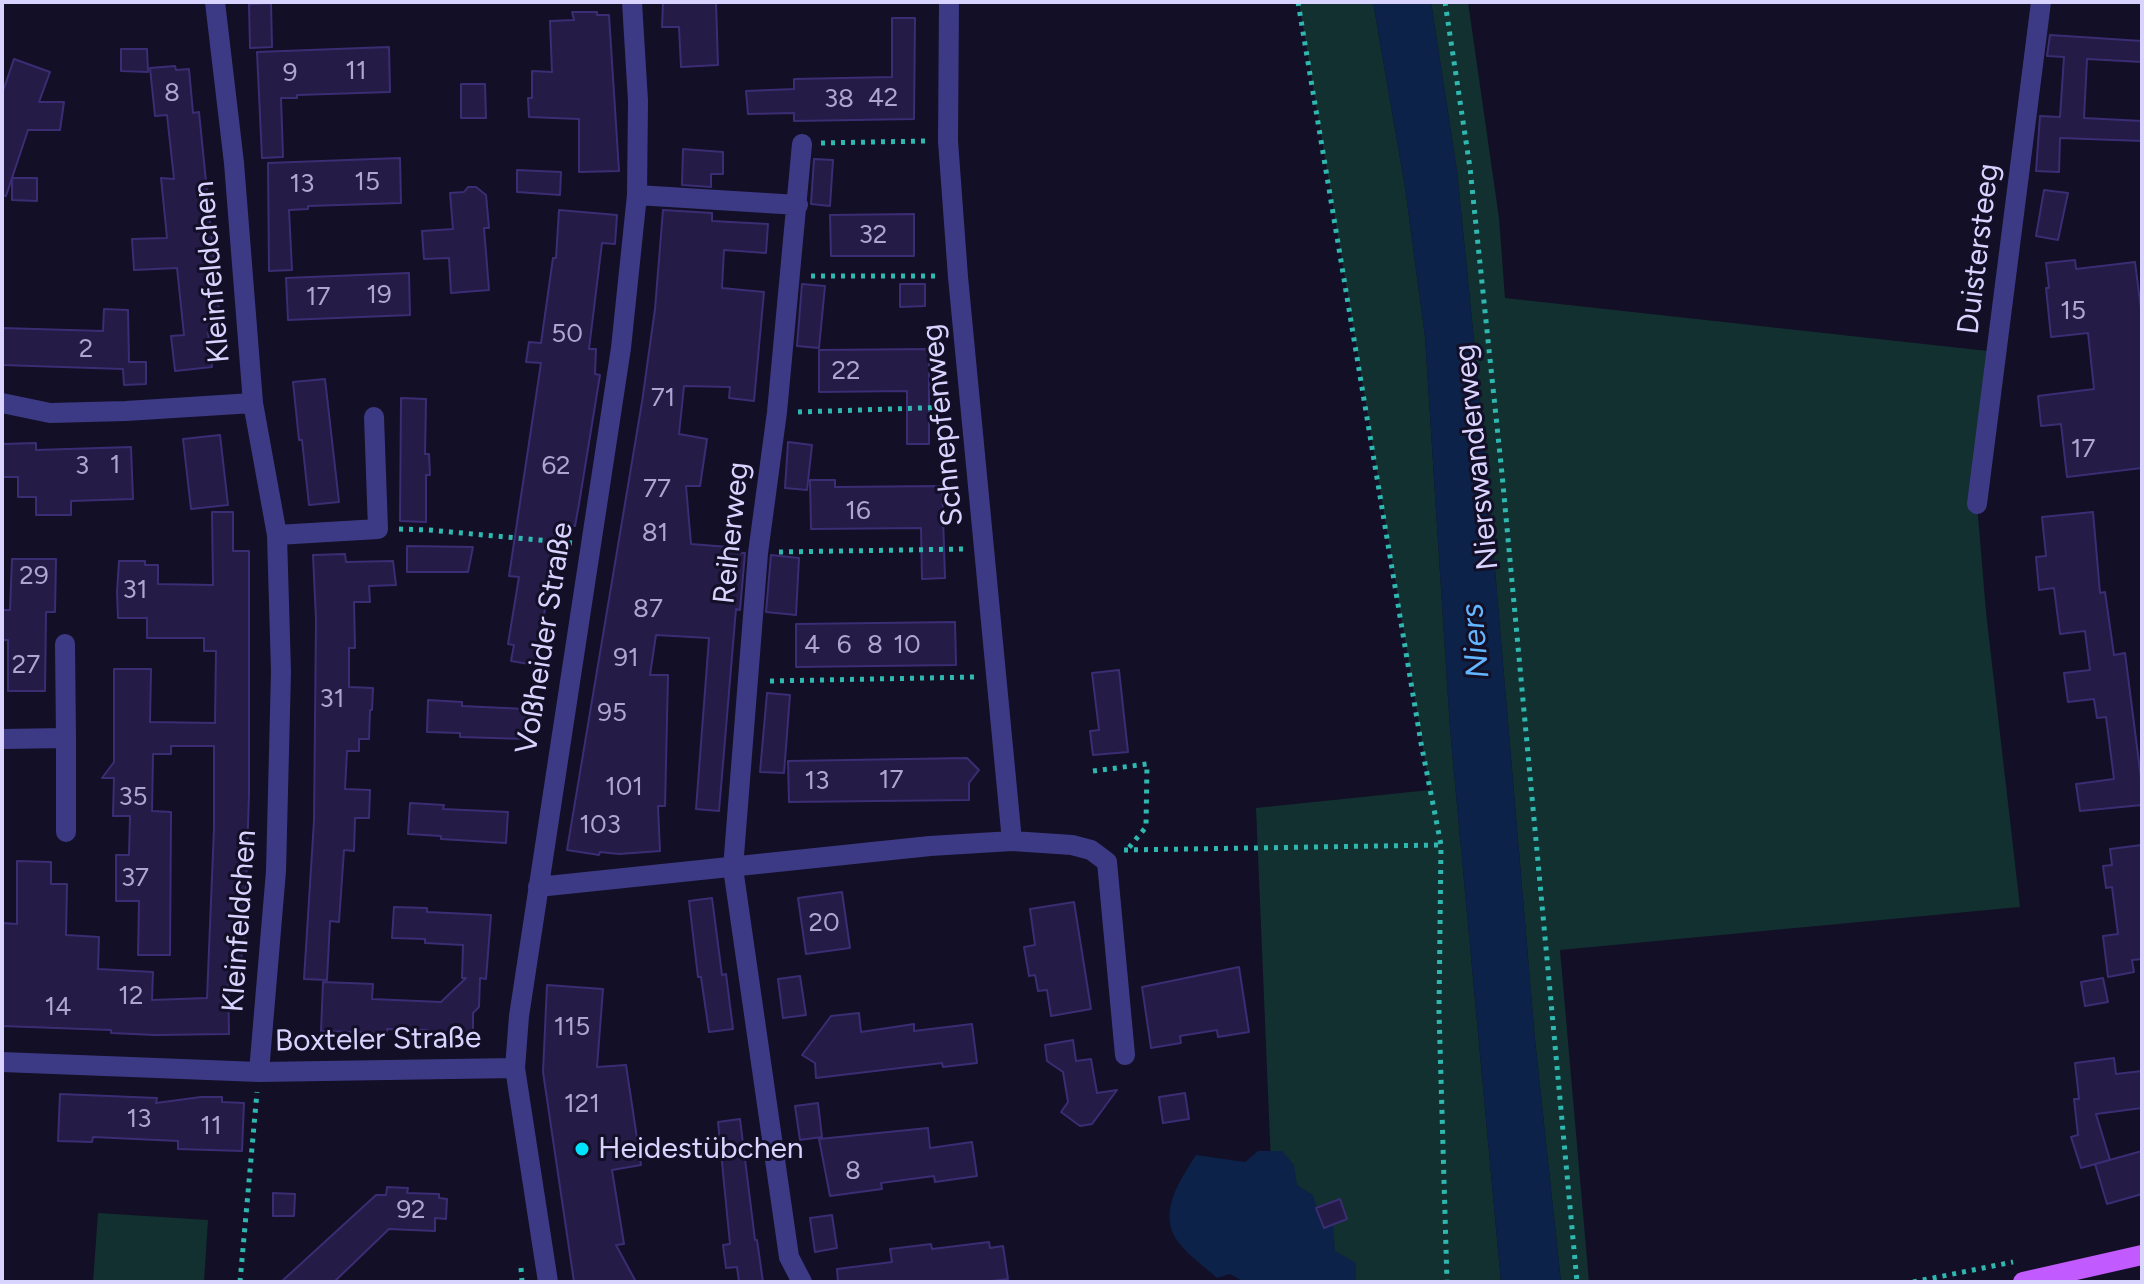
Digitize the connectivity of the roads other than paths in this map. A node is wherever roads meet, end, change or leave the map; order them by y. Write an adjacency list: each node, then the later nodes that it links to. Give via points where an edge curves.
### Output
1 (215, 2): 9 (street, Kleinfeldchen)
2 (632, 2): 6 (street, Voßheider Straße)
3 (949, 2): 17 (street, Schnepfenweg, via 948,141 958,277)
4 (2041, 2): 11 (street, Duistersteeg)
5 (802, 144): 7 (street, Reiherweg)
6 (637, 195): 7 (street); 19 (street, Voßheider Straße, via 621,348)
7 (798, 205): 18 (street, Reiherweg, via 758,553)
8 (2, 403): 9 (street, via 50,413)
9 (253, 403): 12 (street, Kleinfeldchen)
10 (374, 417): 12 (street, via 378,529)
11 (1977, 504)
12 (277, 535): 23 (street, Kleinfeldchen, via 281,672 276,871)
13 (65, 644): 14 (street)
14 (66, 738): 15 (street); 16 (street)
15 (2, 739)
16 (66, 832)
17 (1012, 841): 18 (street); 20 (street, via 1072,845 1107,862)
18 (733, 868): 19 (street); 26 (street, via 789,1257)
19 (538, 887): 22 (street, Voßheider Straße)
20 (1125, 1055)
21 (2, 1062): 23 (street, Boxteler Straße)
22 (515, 1068): 23 (street, Boxteler Straße); 25 (street, Voßheider Straße)
23 (259, 1072)
24 (2142, 1255): 27 (main road)
25 (548, 1282)
26 (802, 1282)
27 (2023, 1282)

